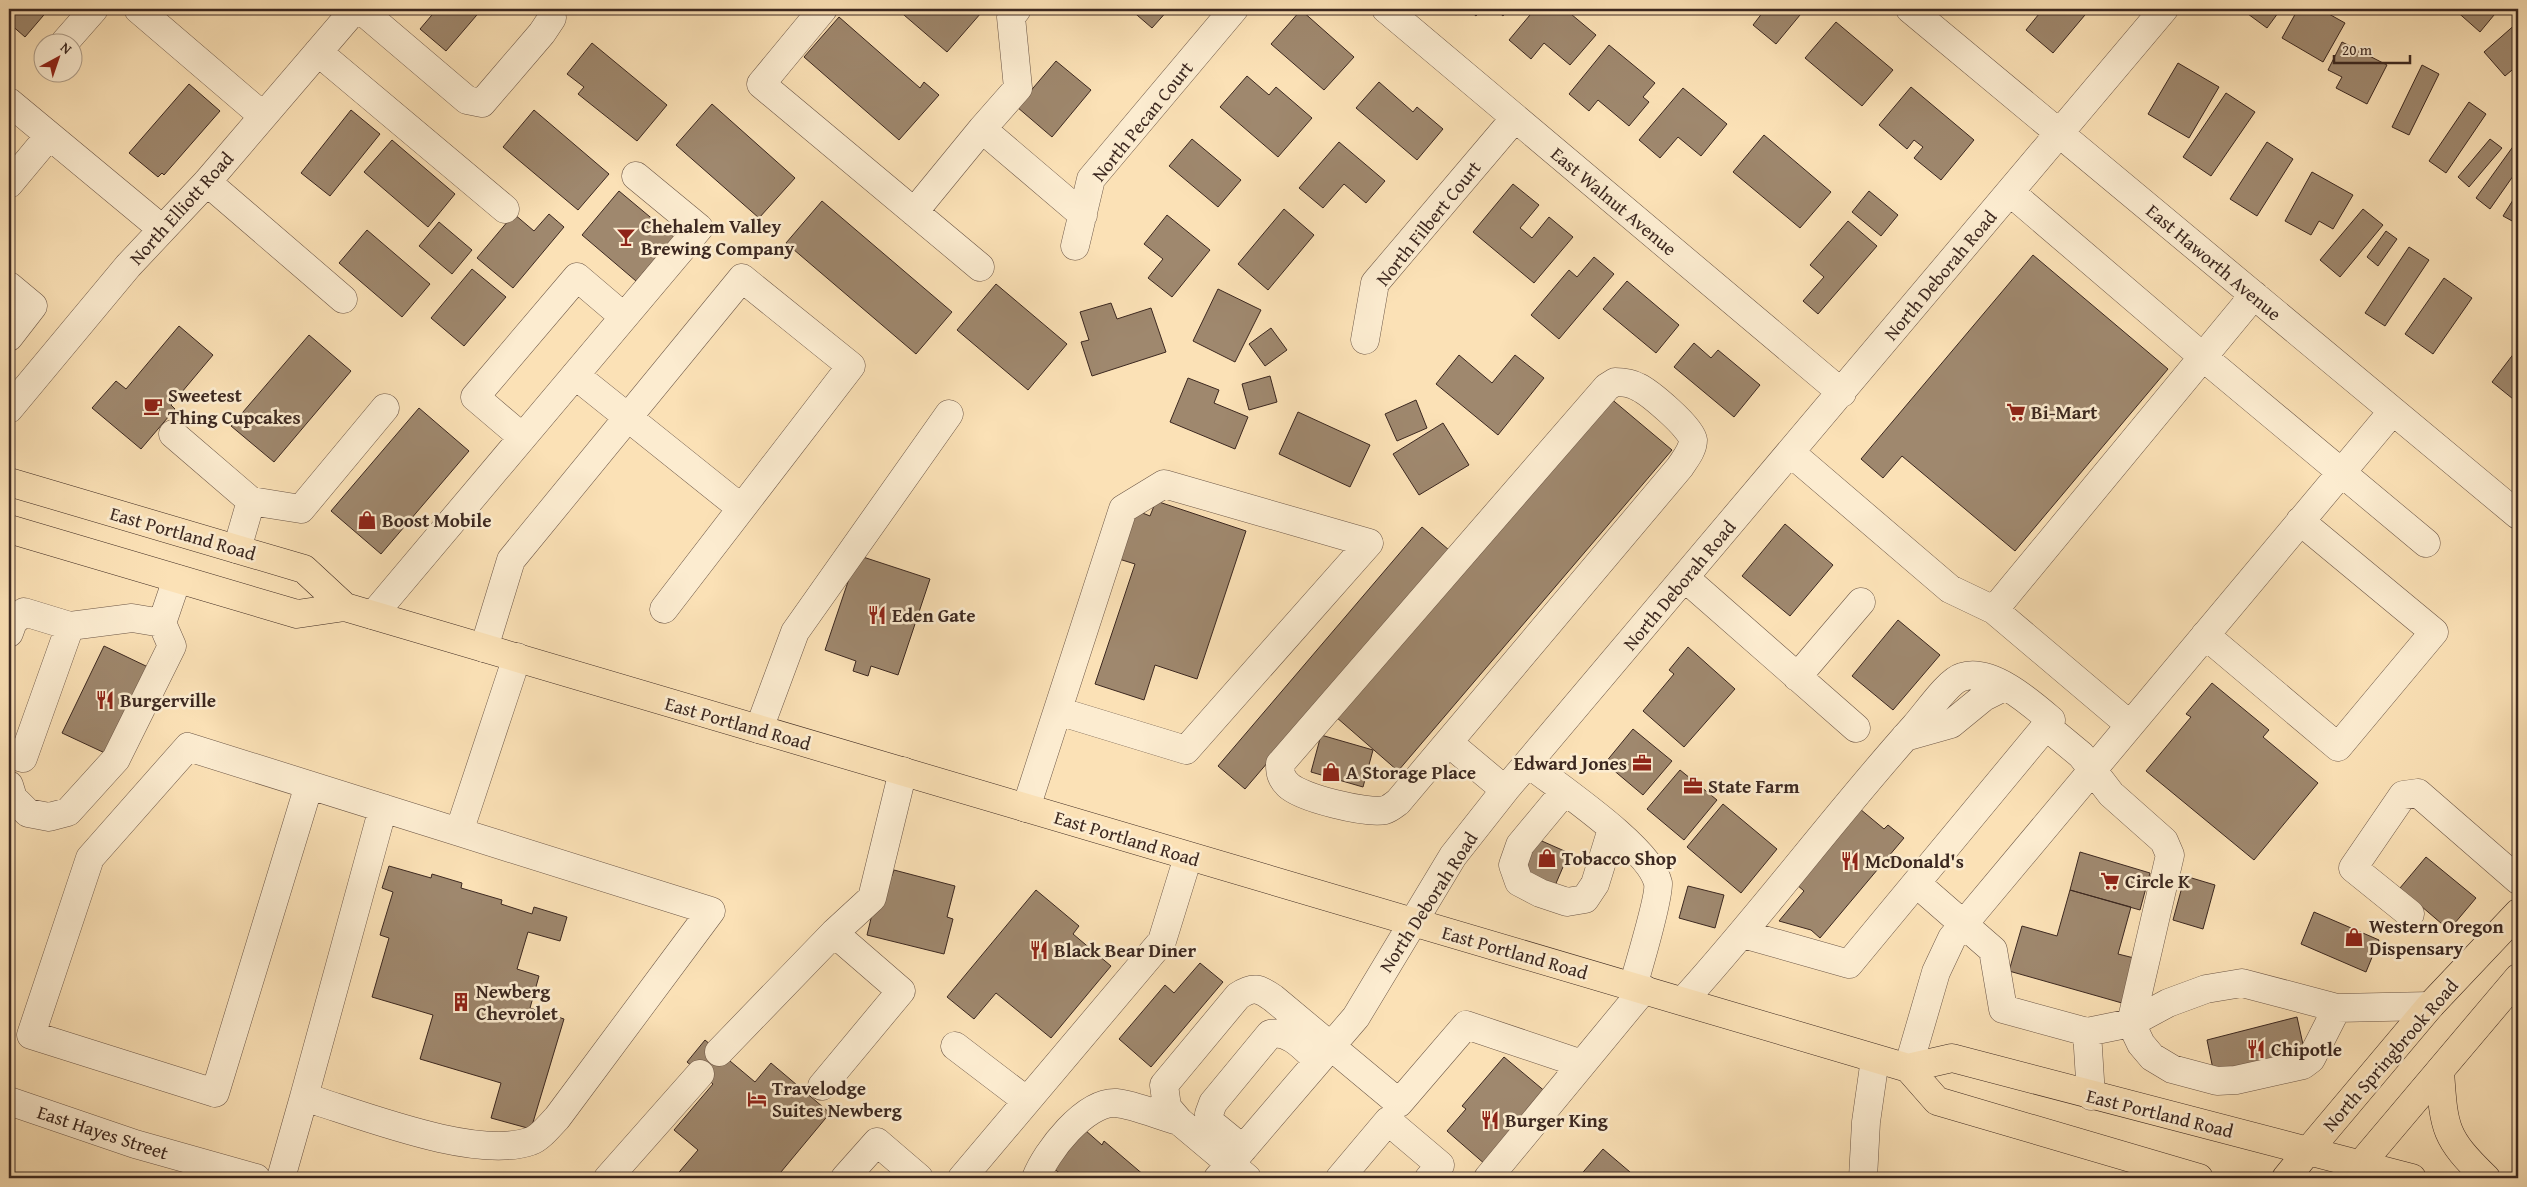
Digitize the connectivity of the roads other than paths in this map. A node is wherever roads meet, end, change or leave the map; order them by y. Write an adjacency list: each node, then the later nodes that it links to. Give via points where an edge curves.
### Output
1 (94, 9): 12 (street)
2 (138, 9): 15 (street)
3 (355, 9): 13 (street, North Elliott Road)
4 (360, 9): 5 (street, via 467,100 482,103 542,33 552,18)
5 (550, 9)
6 (823, 9): 25 (street, via 761,84)
7 (1018, 9): 17 (street, via 1011,17 1018,88)
8 (1234, 9): 26 (street, North Pecan Court, via 1091,179)
9 (1386, 9): 16 (street, East Walnut Avenue)
10 (1910, 9): 18 (street, East Haworth Avenue)
11 (2164, 9): 18 (street, North Deborah Road)
12 (74, 32)
13 (318, 52): 15 (street, North Elliott Road); 24 (street)
14 (9, 102): 19 (street)
15 (263, 116): 21 (street, North Elliott Road)
16 (1515, 118): 35 (street, North Filbert Court, via 1375,283); 38 (street, East Walnut Avenue)
17 (982, 129): 25 (street); 26 (street)
18 (2060, 133): 23 (street, North Deborah Road); 31 (street, East Haworth Avenue)
19 (49, 136): 22 (street); 27 (street)
20 (636, 176): 33 (street, via 699,228)
21 (207, 182): 27 (street, North Elliott Road); 32 (street)
22 (9, 184)
23 (2010, 192): 36 (street); 38 (street, North Deborah Road)
24 (505, 209)
25 (914, 212): 29 (street)
26 (1083, 215): 28 (street, North Pecan Court)
27 (162, 229): 40 (street, North Elliott Road)
28 (1075, 246)
29 (980, 267)
30 (9, 286): 34 (street, via 33,306)
31 (2254, 296): 36 (street); 41 (street, East Haworth Avenue)
32 (343, 299)
33 (624, 317): 37 (street); 45 (street, via 577,277 475,397)
34 (9, 337)
35 (1365, 340)
36 (2202, 357): 47 (street); 61 (street)
37 (575, 375): 43 (street); 45 (street)
38 (1842, 393): 46 (street, North Deborah Road)
39 (385, 408): 49 (street, via 301,508)
40 (9, 409)
41 (2392, 412): 47 (street); 51 (street, East Haworth Avenue)
42 (949, 414): 74 (street, via 795,632)
43 (628, 417): 50 (street); 50 (street, via 742,278 851,366); 67 (street, via 511,560)
44 (172, 434): 49 (street)
45 (522, 437): 62 (street)
46 (1791, 453): 56 (street, North Deborah Road); 61 (street, via 1950,589)
47 (2340, 473): 52 (street); 54 (street)
48 (9, 482): 55 (main road, East Portland Road)
49 (252, 500): 55 (street)
50 (742, 508): 60 (street)
51 (2518, 515)
52 (2300, 521): 66 (street); 66 (street, via 2434,632 2350,733 2338,747)
53 (9, 530): 57 (main road, East Portland Road)
54 (2426, 543)
55 (237, 549): 59 (main road, East Portland Road, via 304,568)
56 (1685, 578): 69 (street); 77 (street, North Deborah Road)
57 (177, 579): 59 (main road, East Portland Road, via 297,614); 63 (street)
58 (1862, 602): 69 (street)
59 (345, 607): 62 (main road, East Portland Road)
60 (664, 609)
61 (1994, 610): 71 (street)
62 (373, 615): 67 (main road, East Portland Road)
63 (162, 623): 64 (street, via 132,618); 80 (street, via 172,646 116,758 80,801 68,812 49,817 28,813 13,798)
64 (70, 626): 65 (street, via 24,612 13,622); 76 (street)
65 (9, 633)
66 (2205, 635): 71 (street)
67 (484, 648): 68 (main road, East Portland Road)
68 (517, 657): 74 (main road, East Portland Road); 87 (street)
69 (1797, 677): 73 (street)
70 (1058, 711): 70 (street, via 1123,509 1164,484 1369,543 1186,750); 85 (street)
71 (2130, 725): 78 (street)
72 (2046, 726): 78 (street, via 2081,755); 90 (street); 96 (street, via 2051,720 2023,696 2004,686 1980,675 1956,680)
73 (1856, 728)
74 (759, 729): 79 (main road, East Portland Road)
75 (1449, 743): 75 (street, via 1398,802 1386,810 1368,811 1300,793 1280,775 1280,764 1607,387 1615,382 1639,387 1688,428 1693,440 1690,452); 82 (street)
76 (16, 756)
77 (1528, 763): 82 (street, North Deborah Road); 83 (street)
78 (2093, 770): 94 (street); 103 (street, via 2111,794 2164,841 2170,855)
79 (903, 771): 85 (main road, East Portland Road); 95 (street, via 872,898)
80 (9, 784)
81 (309, 785): 81 (street, via 188,747 90,858 30,1035 215,1093); 84 (street)
82 (1505, 790): 93 (street, North Deborah Road, via 1453,856)
83 (1564, 792): 86 (street); 86 (street, via 1520,845 1513,865 1519,882 1567,902 1585,899 1595,884)
84 (383, 808): 87 (street); 116 (street)
85 (1026, 808): 88 (main road, East Portland Road)
86 (1612, 829): 98 (street, via 1651,866 1658,884)
87 (459, 832): 116 (street, via 711,911 557,1118 532,1141 496,1146 449,1141)
88 (1188, 856): 93 (main road, East Portland Road); 118 (street, via 1162,941)
89 (2518, 880): 92 (street, via 2418,793 2403,795 2353,868)
90 (1916, 883): 94 (street); 96 (street, via 1849,964)
91 (2518, 913): 101 (main road, North Springbrook Road)
92 (2410, 914)
93 (1414, 923): 98 (main road, East Portland Road); 107 (street, North Deborah Road, via 1356,1017)
94 (1964, 924): 104 (street, via 1993,950 2003,1009); 110 (street, via 1952,938 1936,972)
95 (834, 933): 106 (street); 114 (street, via 902,991)
96 (1742, 934): 100 (street)
97 (2518, 978): 111 (main road)
98 (1639, 988): 100 (main road, East Portland Road); 109 (street)
99 (1273, 998): 107 (street); 113 (street, via 1259,988 1238,996); 121 (street, via 1256,1002 1174,1100 1173,1107)
100 (1683, 1001): 108 (main road, East Portland Road)
101 (2430, 1006): 102 (street); 123 (main road, North Springbrook Road)
102 (2337, 1008): 103 (street, via 2242,984 2206,988); 103 (street, via 2311,1059 2303,1065 2236,1080 2217,1081 2172,1069 2152,1057 2141,1044)
103 (2131, 1023): 104 (street)
104 (2086, 1032): 115 (street)
105 (955, 1046): 118 (street)
106 (719, 1052)
107 (1324, 1054): 120 (street); 124 (street, North Deborah Road); 124 (street, via 1279,1032 1270,1034 1213,1103 1210,1122)
108 (1875, 1059): 110 (main road, East Portland Road); 136 (street, via 1866,1122)
109 (1582, 1064): 120 (street, via 1466,1025); 135 (street)
110 (1908, 1068): 115 (main road, East Portland Road, via 1952,1058); 122 (main road, via 1937,1101)
111 (2440, 1071): 125 (main road); 141 (main road, via 2448,1131 2462,1154)
112 (700, 1074): 128 (street)
113 (1164, 1085): 119 (street); 121 (street, via 1167,1108)
114 (822, 1086)
115 (2091, 1096): 123 (main road, East Portland Road)
116 (304, 1097): 127 (street)
117 (9, 1101): 126 (street, East Hayes Street)
118 (1027, 1101): 131 (street)
119 (1116, 1103): 121 (street); 132 (street, via 1094,1108 1076,1122 1049,1155)
120 (1393, 1112): 133 (street); 134 (street, via 1440,1165)
121 (1179, 1121): 124 (street)
122 (2106, 1151): 137 (main road); 138 (main road)
123 (2308, 1151): 125 (main road, East Portland Road); 139 (main road, North Springbrook Road)
124 (1235, 1167)
125 (2354, 1171): 140 (main road, East Portland Road)
126 (242, 1176)
127 (281, 1178)
128 (608, 1178)
129 (845, 1178): 130 (street, via 876,1142)
130 (919, 1178)
131 (962, 1178)
132 (1036, 1178)
133 (1340, 1178)
134 (1429, 1178)
135 (1488, 1178)
136 (1863, 1178)
137 (2127, 1178)
138 (2199, 1178)
139 (2286, 1178)
140 (2412, 1178)
141 (2486, 1178)

